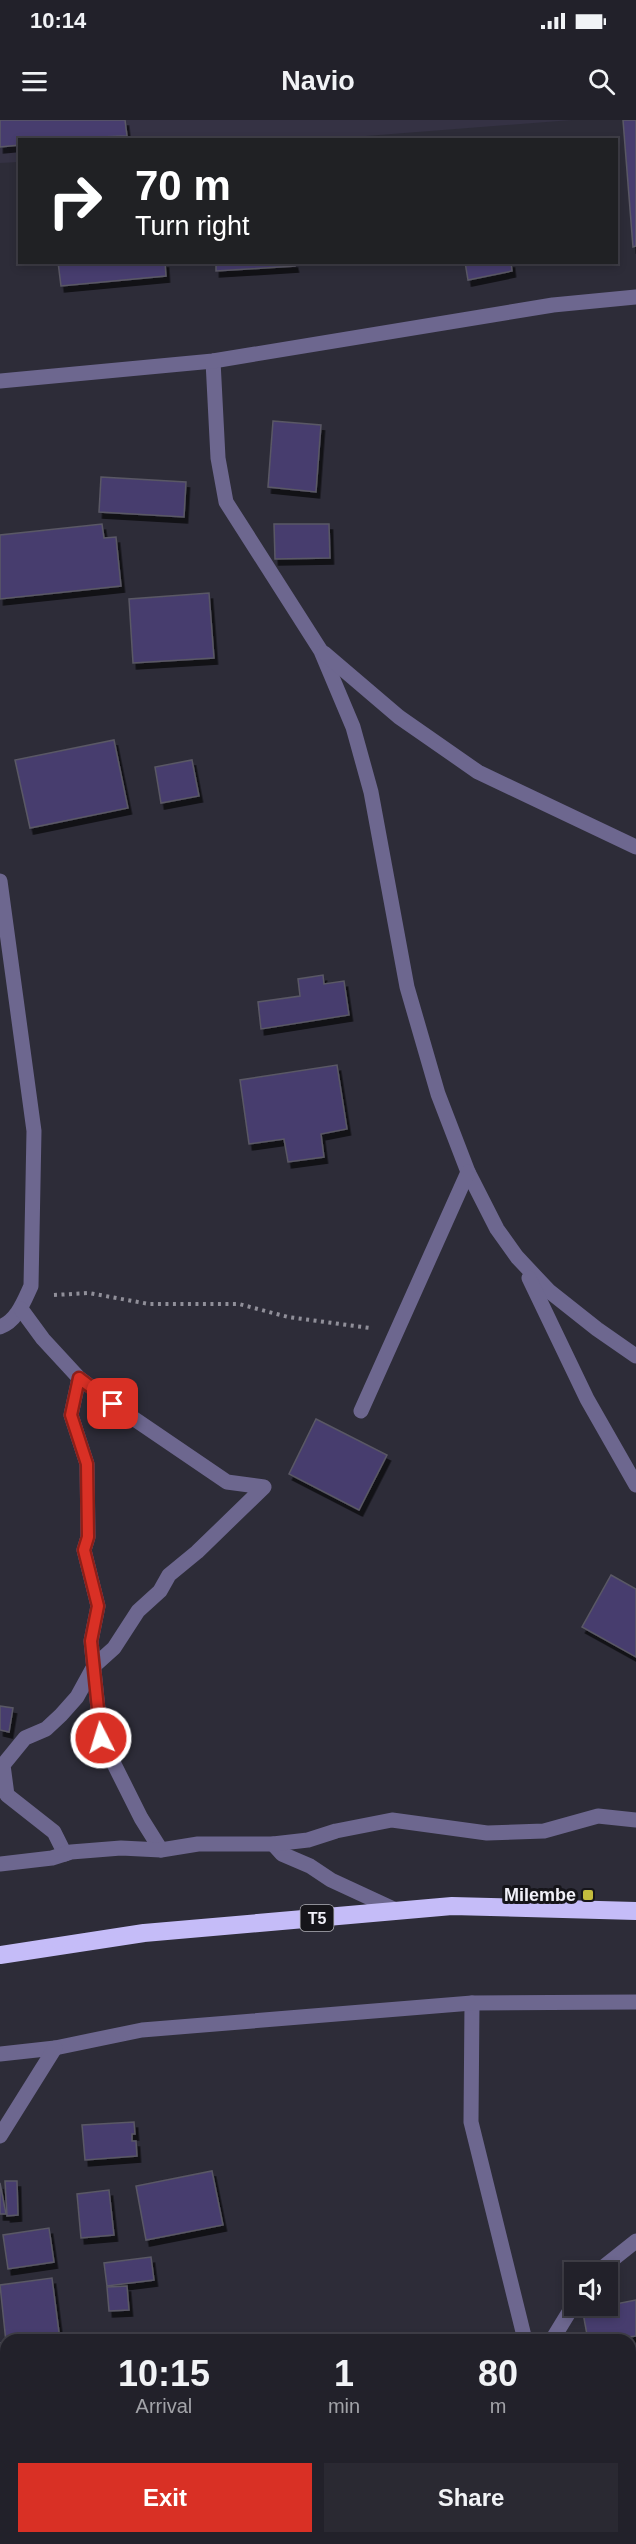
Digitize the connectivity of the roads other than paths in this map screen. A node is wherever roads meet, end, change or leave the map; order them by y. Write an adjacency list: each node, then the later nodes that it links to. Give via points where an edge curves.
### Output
1 (636, 297): 2 (street, via 553,305)
2 (213, 361): 3 (street); 4 (street, via 218,458 226,502)
3 (0, 381)
4 (321, 651): 5 (street, via 399,717 478,772); 7 (street, via 353,727 371,792 407,987 438,1094)
5 (636, 848)
6 (0, 881): 9 (street, via 34,1131 30,1286)
7 (468, 1172): 8 (street, via 497,1229); 13 (street)
8 (517, 1257): 11 (street, via 549,1291); 14 (street, via 587,1399)
9 (21, 1309): 10 (street); 12 (street)
10 (0, 1327)
11 (636, 1356)
12 (79, 1378): 15 (street, via 71,1415 87,1464 88,1537 84,1550 98,1606 91,1641); 15 (street, via 227,1482 264,1487 169,1575 160,1591 138,1611 114,1648)
13 (361, 1411)
14 (636, 1485)
15 (94, 1666): 18 (street, via 101,1738); 19 (street, via 77,1697 61,1715 45,1729 25,1738 3,1765 7,1795 54,1832)
16 (636, 1820): 17 (street, via 598,1815 544,1831 487,1833 392,1820)
17 (273, 1844): 18 (street, via 198,1844); 21 (street, via 282,1854)
18 (161, 1850): 19 (street, via 121,1848)
19 (65, 1854): 20 (street)
20 (0, 1864)
21 (398, 1911): 22 (highway, T5, via 452,1906); 23 (highway, T5, via 144,1933)
22 (636, 1911)
23 (0, 1956)
24 (636, 2002): 25 (street)
25 (472, 2003): 26 (street, via 142,2030); 32 (street, via 471,2122)
26 (55, 2048): 27 (street); 28 (street)
27 (0, 2054)
28 (0, 2136)
29 (636, 2241): 30 (street)
30 (610, 2262)
31 (567, 2316): 33 (street)
32 (524, 2334)
33 (556, 2334)

